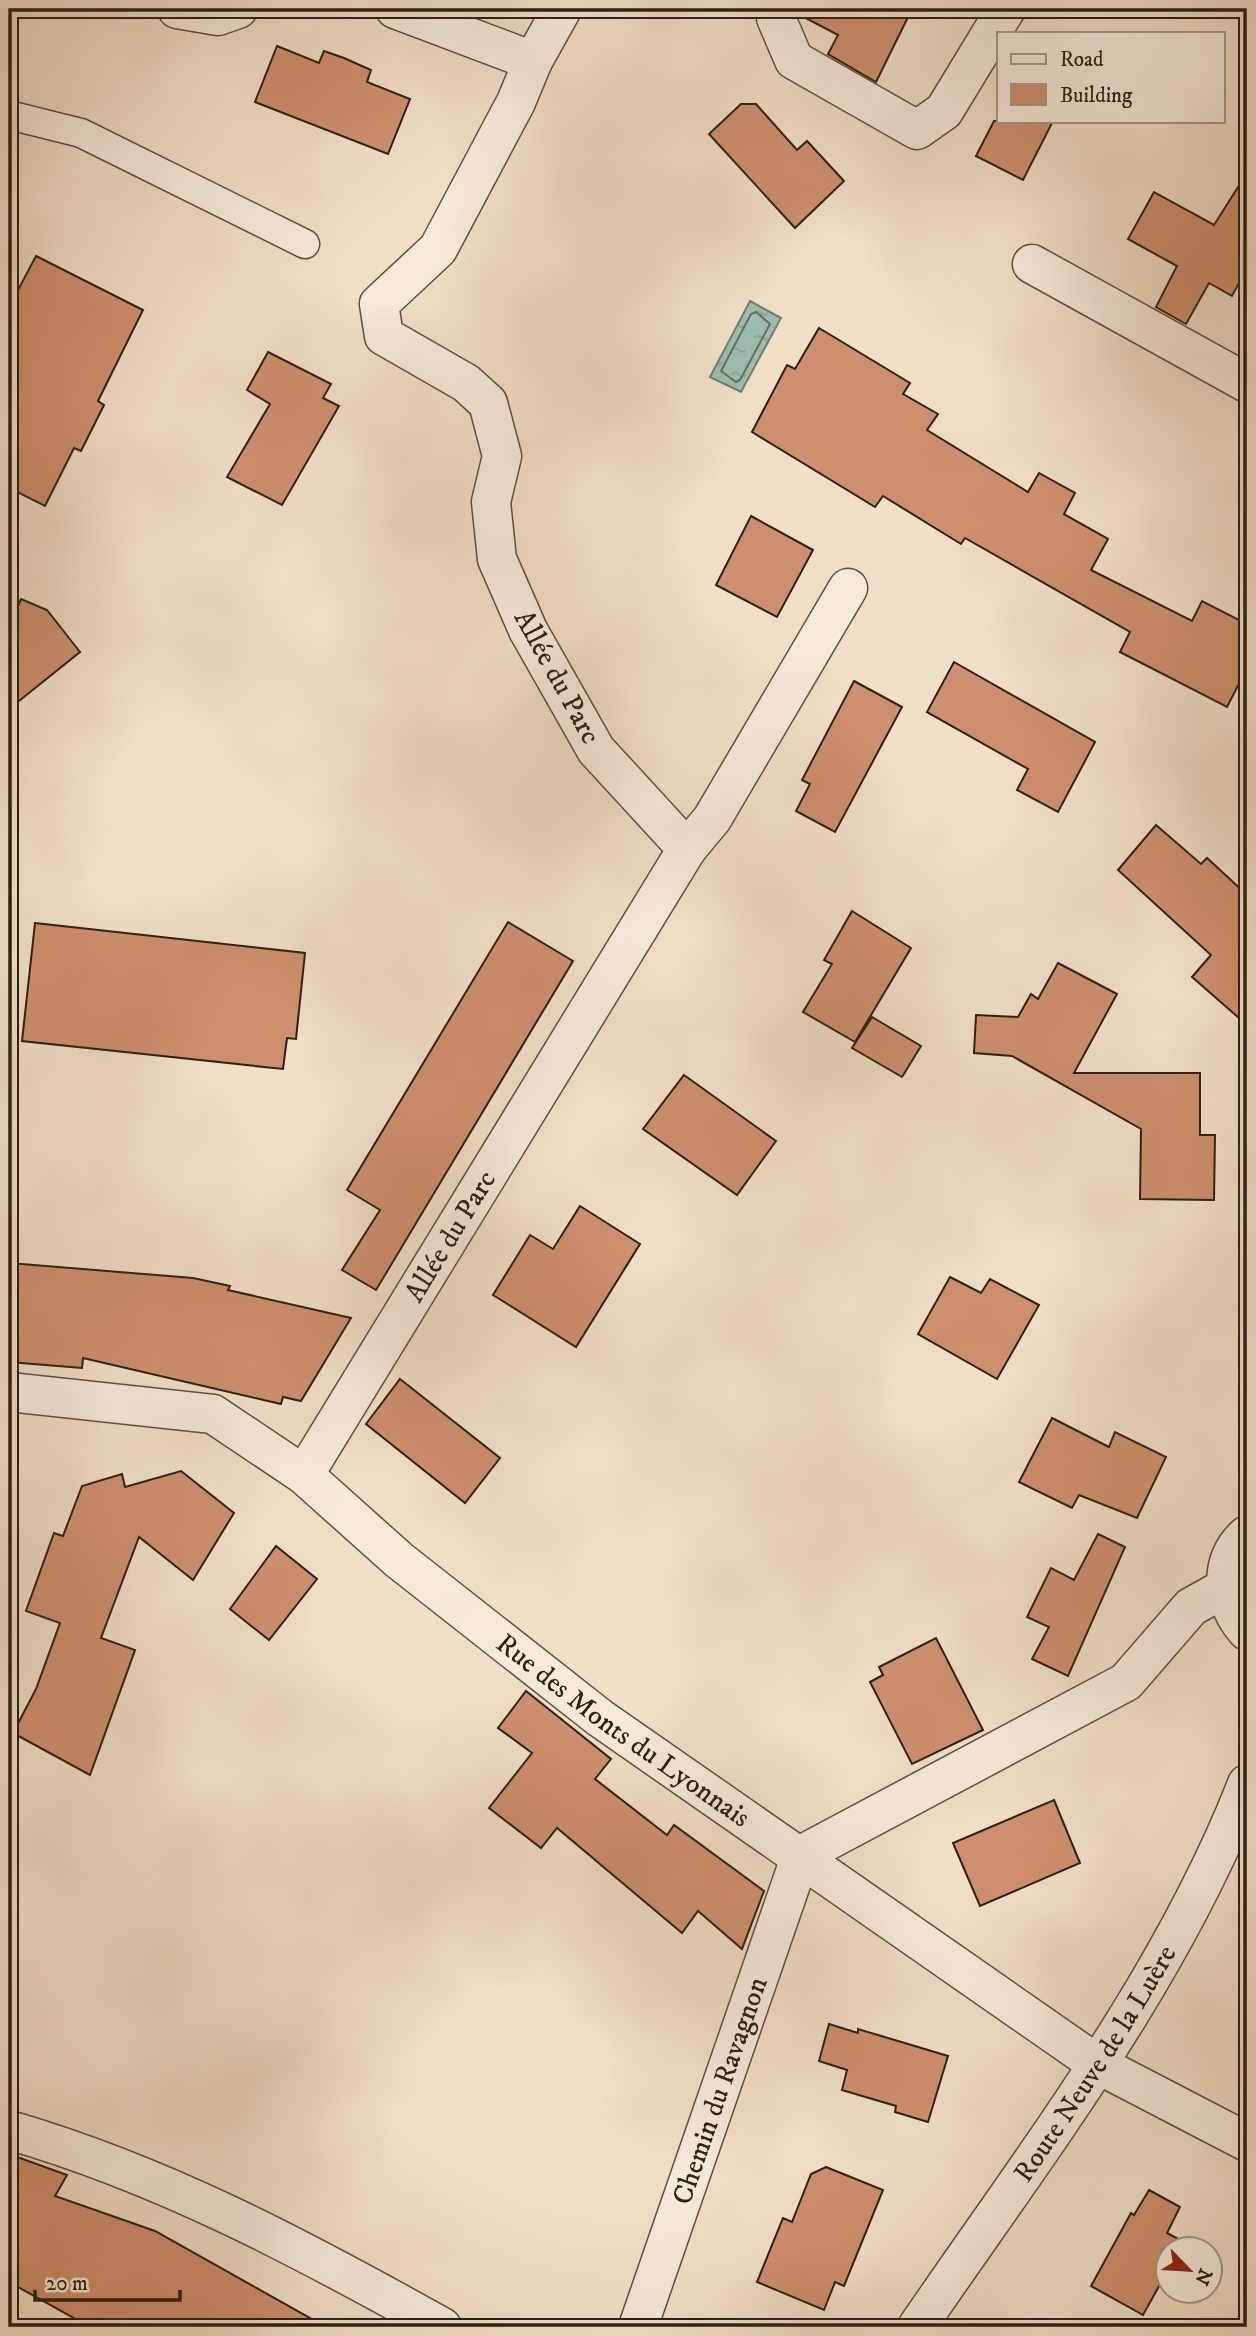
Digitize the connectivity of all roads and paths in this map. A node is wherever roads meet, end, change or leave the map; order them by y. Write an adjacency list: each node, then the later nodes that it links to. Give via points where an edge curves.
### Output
1 (177, 9): 2 (street, via 218,16)
2 (238, 9)
3 (395, 9): 7 (street)
4 (562, 9): 7 (street)
5 (1006, 9): 6 (street, via 944,111 917,130 794,60)
6 (770, 12)
7 (533, 61): 13 (street, Allée du Parc, via 438,249 379,304 384,336 466,383 488,403 502,456 491,502 497,559 528,630 596,750)
8 (9, 115): 9 (lane, via 81,133)
9 (305, 244)
10 (1032, 264): 11 (street)
11 (1247, 383)
12 (848, 588): 13 (street, via 712,819)
13 (687, 849): 15 (street, Allée du Parc)
14 (9, 1392): 15 (street, Rue des Monts du Lyonnais, via 213,1414)
15 (304, 1475): 20 (street, Rue des Monts du Lyonnais, via 399,1560 600,1718)
16 (1247, 1535): 17 (street, via 1229,1560)
17 (1225, 1588): 18 (street, via 1229,1605); 20 (street, via 1191,1607 1126,1682)
18 (1247, 1631)
19 (1247, 1783): 21 (street, Route Neuve de la Luère, via 1228,1835 1204,1880)
20 (801, 1856): 21 (street, Rue des Monts du Lyonnais); 25 (street, Chemin du Ravagnon)
21 (1097, 2064): 23 (street, Rue des Monts du Lyonnais); 26 (street, Route Neuve de la Luère)
22 (9, 2130): 24 (street, via 66,2146 209,2203)
23 (1247, 2142)
24 (442, 2327)
25 (638, 2327)
26 (917, 2327)

